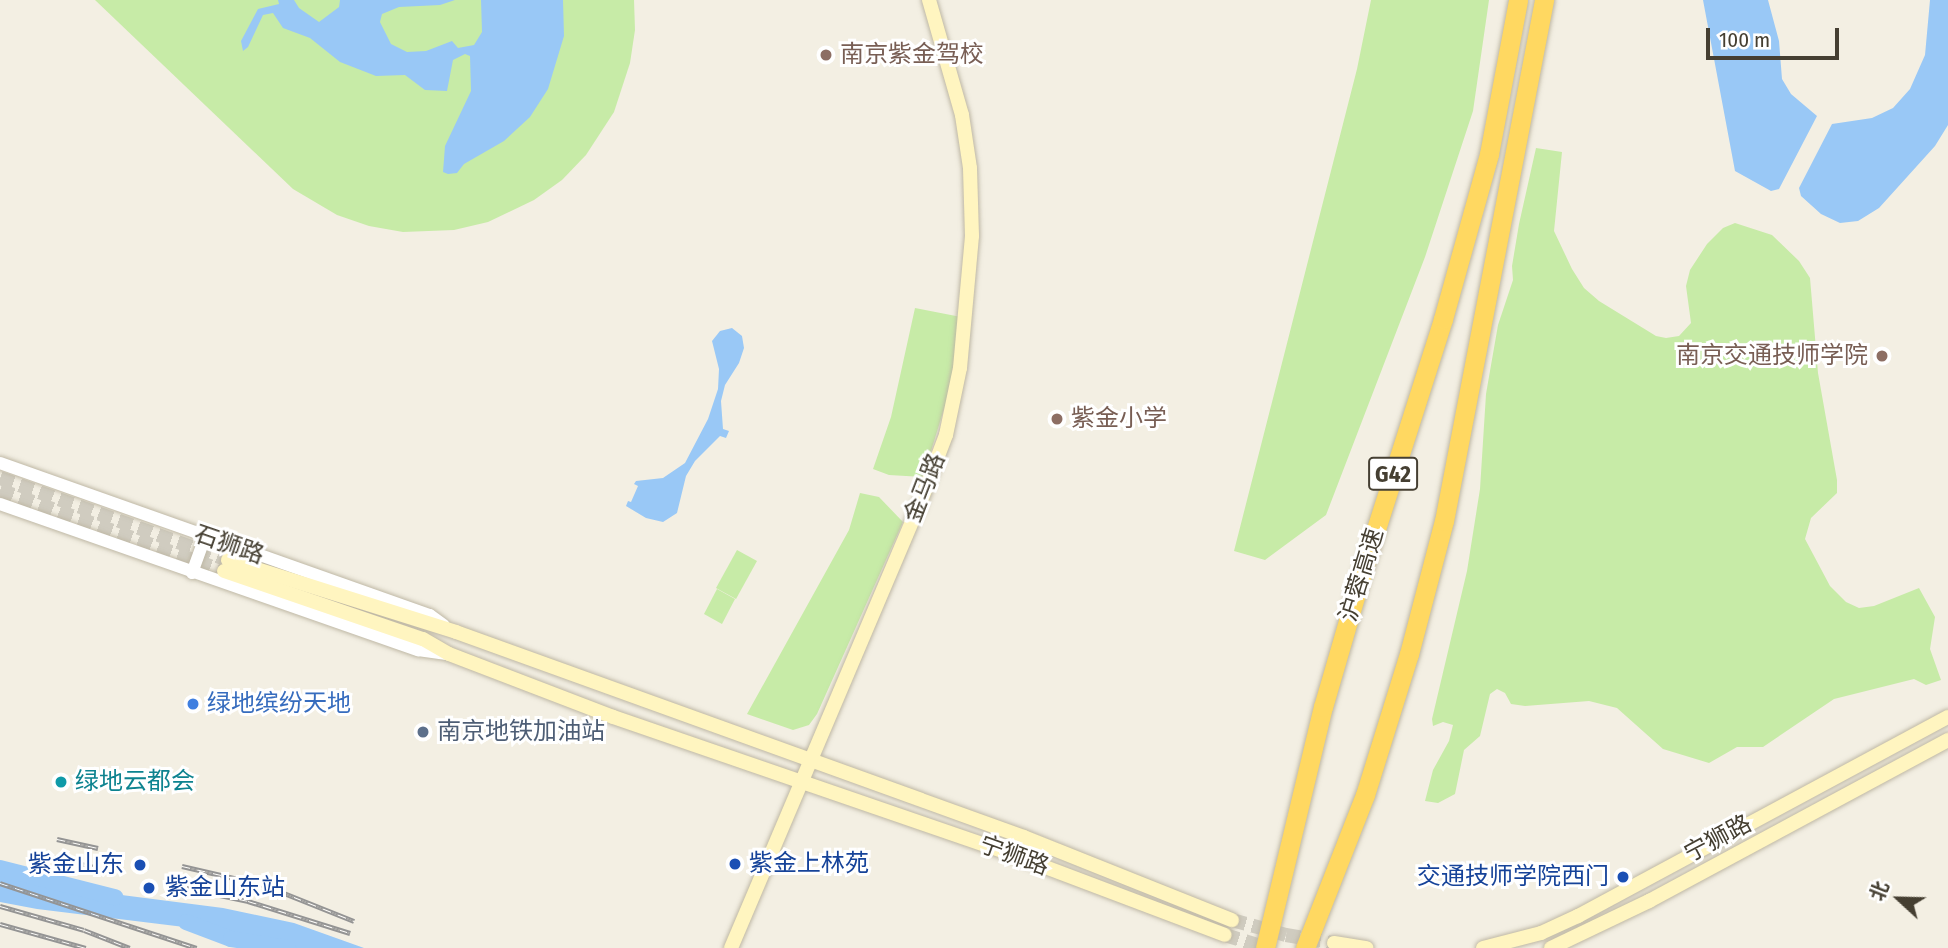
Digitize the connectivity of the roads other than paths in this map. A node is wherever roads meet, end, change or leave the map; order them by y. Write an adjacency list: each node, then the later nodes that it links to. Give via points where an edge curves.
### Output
1 (929, 0): 12 (main road, 金马路, via 962,115 970,168 972,236 960,368 946,435)
2 (1518, 0): 18 (highway, 沪蓉高速 / G42, via 1489,154 1327,695)
3 (1544, 0): 19 (highway, G42, via 1444,521 1365,795)
4 (0, 463): 6 (street, 石狮路)
5 (0, 504): 7 (street, 石狮路)
6 (205, 537): 7 (street); 8 (street, 石狮路, via 430,615)
7 (192, 573): 9 (street, 石狮路, via 418,650)
8 (456, 632): 9 (main road, 石狮路, via 226,565 423,639); 12 (main road, 石狮路)
9 (449, 654): 13 (main road, 石狮路, via 612,717)
10 (1948, 718): 21 (main road, 宁狮路, via 1578,916 1541,933)
11 (1948, 740): 22 (main road, 宁狮路, via 1649,901)
12 (811, 762): 13 (main road, 金马路); 14 (main road, 宁狮路, via 1024,837)
13 (803, 780): 15 (main road, 宁狮路); 17 (main road, 金马路)
14 (1231, 919)
15 (1225, 935)
16 (1334, 943): 20 (main road)
17 (731, 948)
18 (1265, 948)
19 (1305, 948)
20 (1367, 948)
21 (1483, 948)
22 (1551, 948)

